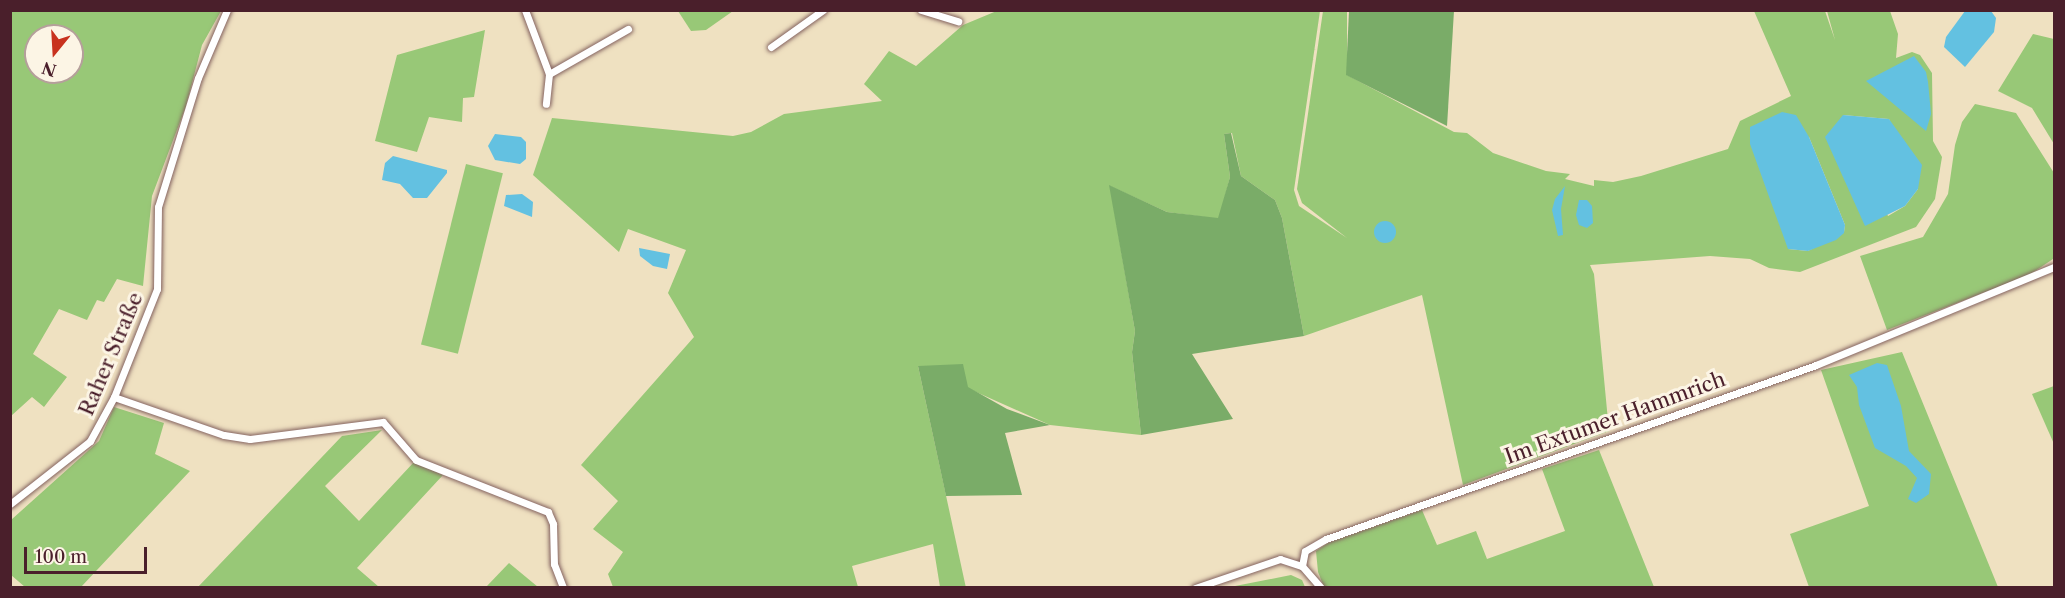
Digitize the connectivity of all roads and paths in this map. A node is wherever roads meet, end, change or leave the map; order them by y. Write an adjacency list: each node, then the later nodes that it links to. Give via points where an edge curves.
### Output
1 (227, 10): 11 (street, Raher Straße, via 198,78 158,207 157,289)
2 (525, 10): 8 (street)
3 (823, 10): 7 (street)
4 (921, 10): 5 (street)
5 (958, 21)
6 (628, 29): 8 (street)
7 (771, 47)
8 (549, 74): 9 (street)
9 (546, 104)
10 (2055, 267): 13 (street, Im Extumer Hammrich, via 1816,365 1326,539 1305,551)
11 (114, 397): 12 (street, Raher Straße, via 90,441); 14 (street, via 224,435 250,439 383,422 416,460 548,512 553,524 554,564)
12 (10, 504)
13 (1302, 566): 15 (street, via 1280,559); 16 (street)
14 (563, 588)
15 (1195, 588)
16 (1321, 588)

